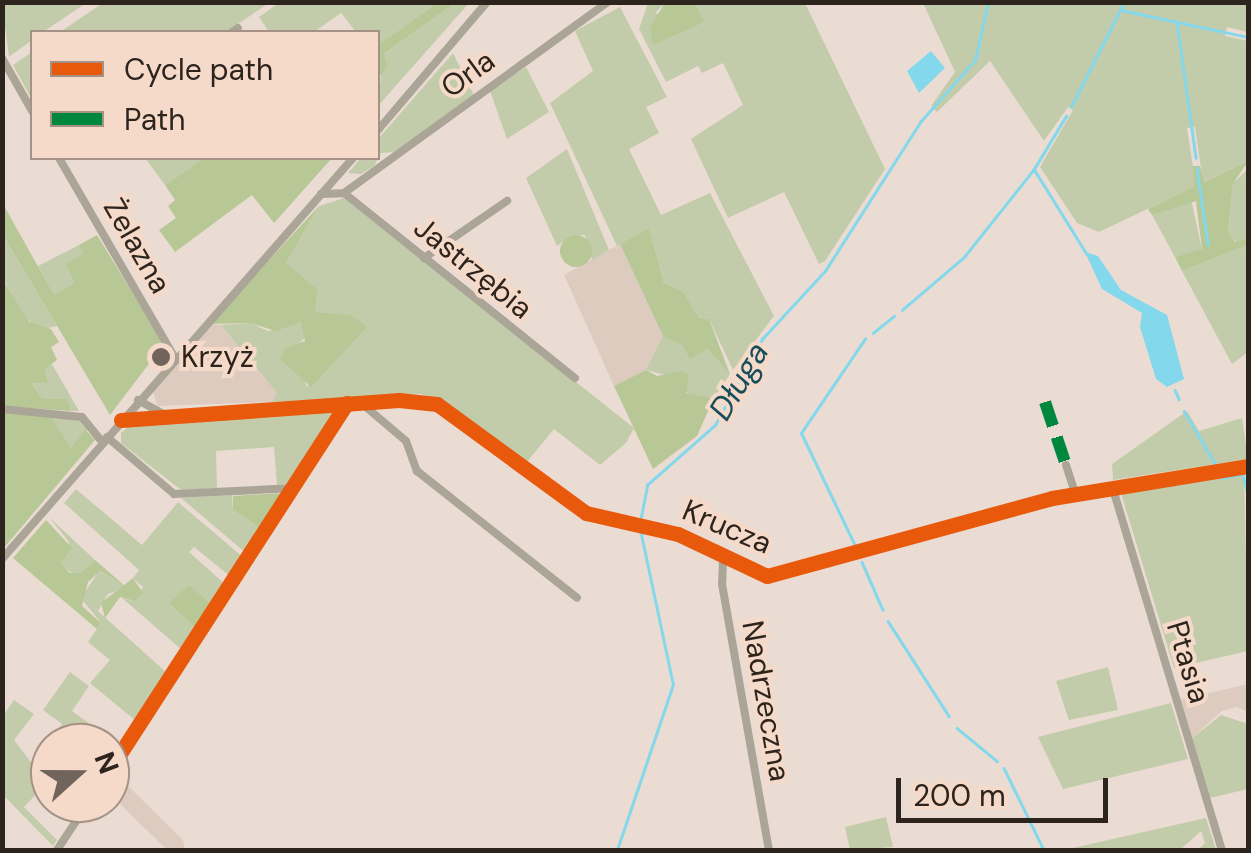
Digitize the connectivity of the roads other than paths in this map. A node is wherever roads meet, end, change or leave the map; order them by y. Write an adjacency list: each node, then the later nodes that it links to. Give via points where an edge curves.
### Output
1 (487, 2): 5 (street)
2 (608, 2): 9 (street, Orla)
3 (2, 58): 4 (street)
4 (30, 107)
5 (380, 128)
6 (60, 160): 14 (street, Żelazna)
7 (351, 160): 8 (street)
8 (342, 171): 9 (street); 11 (street)
9 (356, 184): 10 (street, Orla)
10 (344, 193): 11 (street); 13 (street, Jastrzębia)
11 (321, 194): 14 (street)
12 (507, 202): 13 (street)
13 (424, 258): 15 (street, Jastrzębia)
14 (175, 358): 16 (street)
15 (575, 378)
16 (138, 400): 20 (street); 21 (street); 22 (street)
17 (360, 402): 18 (street, Krucza); 30 (street, Krucza, via 438,404 582,511 648,525); 31 (street, via 409,444 417,471)
18 (347, 403): 20 (street, Krucza); 27 (street)
19 (2, 410): 23 (street, via 82,417)
20 (161, 413): 21 (street, Krucza)
21 (150, 415): 22 (street, Krucza)
22 (121, 420): 23 (street)
23 (104, 439): 27 (street, via 174,494); 29 (street)
24 (1066, 464): 28 (street)
25 (1248, 466): 26 (street, Krucza)
26 (1112, 486): 28 (street, Krucza); 36 (street, Ptasia)
27 (295, 488): 32 (street)
28 (1075, 493): 30 (street, Krucza, via 784,575 761,575)
29 (2, 559)
30 (724, 559): 35 (street, Nadrzeczna, via 722,584)
31 (577, 598)
32 (130, 739)
33 (75, 823): 34 (street)
34 (57, 850)
35 (769, 850)
36 (1222, 850)

